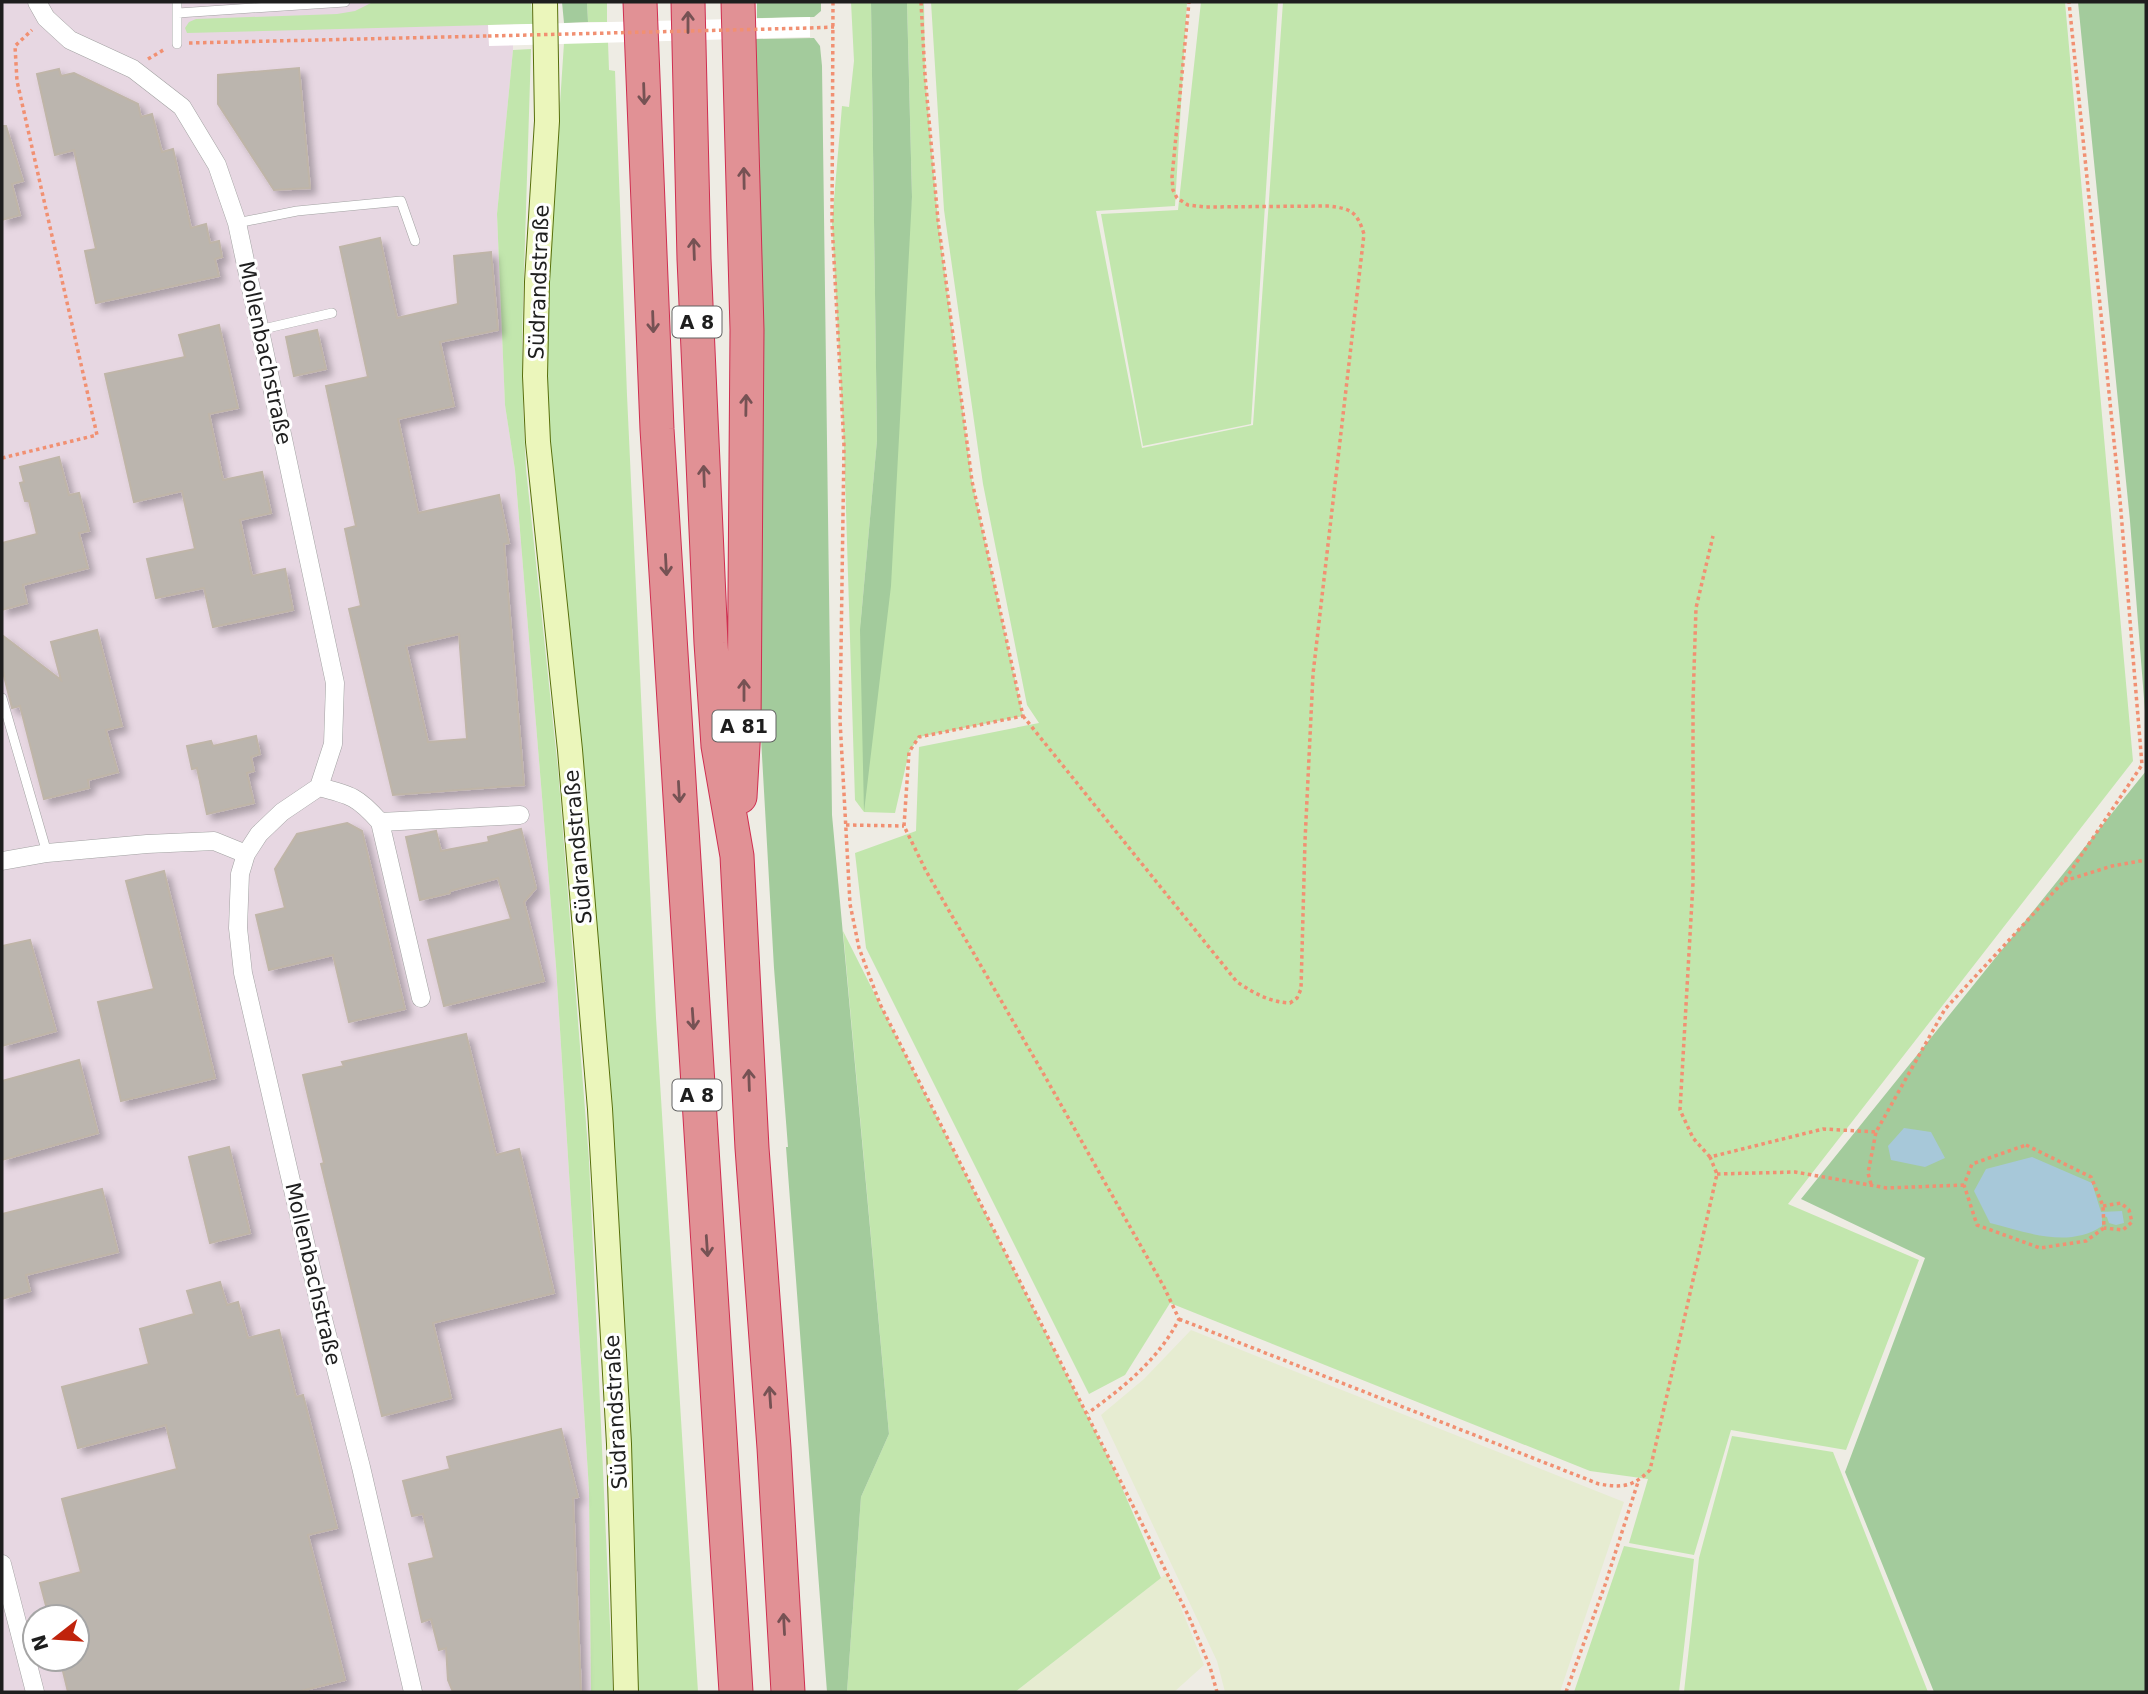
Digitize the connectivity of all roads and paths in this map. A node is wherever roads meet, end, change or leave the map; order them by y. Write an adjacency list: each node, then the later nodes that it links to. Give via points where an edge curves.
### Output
1 (37, 2): 13 (street, Mollenbachstraße)
2 (177, 2): 12 (lane)
3 (345, 2): 12 (lane)
4 (545, 2): 50 (main road, Südrandstraße, via 547,121 535,376 538,442 600,1109 619,1444)
5 (640, 2): 51 (highway, A 8, one-way to 51, via 657,429)
6 (688, 2): 32 (highway, A 8, one-way to 6, via 718,746 712,656)
7 (738, 2): 32 (highway, A 81, one-way to 7, via 744,728 747,330)
8 (833, 2): 14 (path)
9 (921, 2): 24 (path, via 938,220 972,481)
10 (1189, 2): 24 (path, via 1172,163 1177,198 1188,205 1349,209 1364,234 1313,674 1301,989 1297,998 1290,1003 1276,1002 1237,982)
11 (2069, 2): 35 (path, via 2142,765)
12 (178, 13): 16 (lane)
13 (46, 18): 17 (street, Mollenbachstraße, via 70,40 133,69 182,107 217,165); 21 (path, via 15,46 17,81 97,435)
14 (834, 27): 15 (path, bridge); 28 (path, via 832,223 844,446 840,720)
15 (205, 42)
16 (177, 44)
17 (237, 223): 18 (lane, via 297,211 401,201); 20 (street, Mollenbachstraße)
18 (415, 242)
19 (332, 313): 20 (lane)
20 (260, 330): 25 (street, Mollenbachstraße, via 335,683 333,744)
21 (2, 458)
22 (1713, 536): 38 (path, via 1696,608 1693,883 1680,1110 1693,1138)
23 (2, 698): 30 (lane)
24 (1023, 716): 29 (path, via 919,737 909,752)
25 (319, 787): 27 (street, via 349,794); 31 (street, Mollenbachstraße, via 282,812)
26 (520, 815): 27 (street)
27 (380, 822): 36 (street)
28 (846, 825): 29 (path); 45 (path, via 850,904 859,948 880,1004)
29 (904, 826): 44 (path)
30 (47, 853): 31 (street, via 214,841); 34 (street)
31 (246, 854): 49 (street, Mollenbachstraße, via 240,874 238,928 243,973)
32 (737, 856): 52 (highway, A 8, one-way to 32)
33 (2146, 860): 35 (path)
34 (2, 861)
35 (2064, 881): 37 (path, via 1945,1009)
36 (421, 998)
37 (1876, 1132): 38 (path, via 1823,1129); 40 (path, via 1868,1173)
38 (1710, 1157): 39 (path)
39 (1717, 1174): 40 (path, via 1795,1172); 46 (path, via 1650,1470)
40 (1871, 1184): 41 (path, via 1887,1188)
41 (1964, 1185): 42 (path, via 1972,1164 2026,1146 2091,1177); 43 (path, via 1977,1225 2040,1248 2086,1241)
42 (2103, 1208): 43 (path); 43 (path, via 2121,1203 2132,1222 2123,1230)
43 (2104, 1228)
44 (1179, 1319): 45 (path, via 1168,1339 1125,1386); 46 (path, via 1599,1484 1616,1487)
45 (1088, 1413): 53 (path, via 1189,1617)
46 (1638, 1482): 54 (path)
47 (2, 1564): 48 (street)
48 (35, 1692)
49 (413, 1692)
50 (626, 1692)
51 (736, 1692)
52 (788, 1692)
53 (1217, 1692)
54 (1566, 1692)

